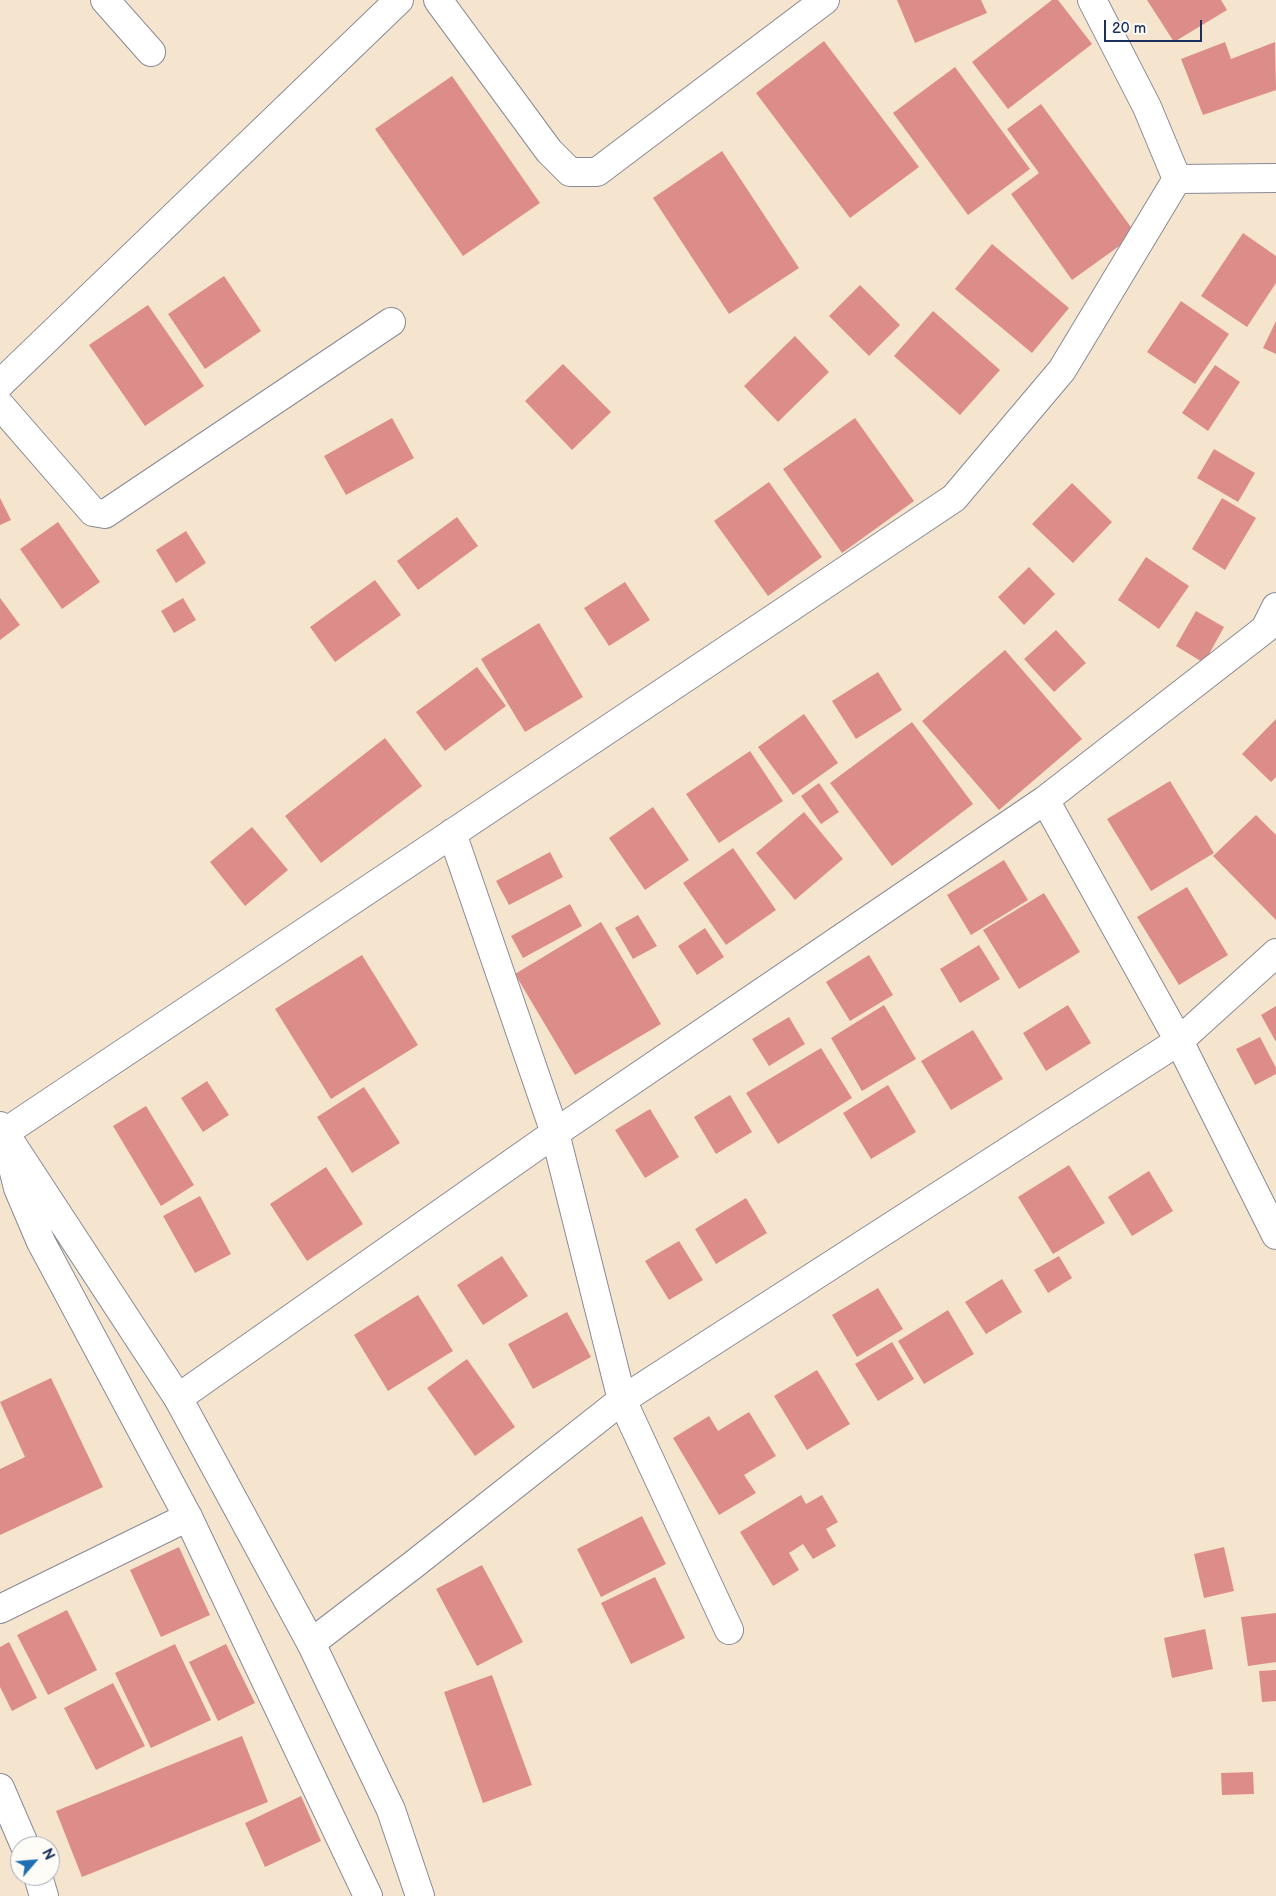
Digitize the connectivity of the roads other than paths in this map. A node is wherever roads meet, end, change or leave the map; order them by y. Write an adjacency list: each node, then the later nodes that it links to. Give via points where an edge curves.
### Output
1 (106, 0): 6 (main road)
2 (399, 0): 10 (main road)
3 (438, 0): 4 (main road, via 549,151 570,172 597,172)
4 (825, 0)
5 (1092, 0): 8 (main road, via 1147,107)
6 (151, 52)
7 (1276, 178): 8 (main road)
8 (1177, 179): 14 (main road, via 1062,370 954,498)
9 (391, 322): 11 (main road, via 105,514 93,512)
10 (0, 384)
11 (0, 404)
12 (1276, 607): 13 (main road, via 1265,629)
13 (1045, 800): 16 (main road); 18 (main road)
14 (452, 833): 17 (main road); 18 (main road)
15 (1276, 953): 16 (main road)
16 (1179, 1041): 19 (main road); 21 (main road)
17 (2, 1130): 20 (main road); 22 (main road, via 18,1188 41,1242)
18 (555, 1133): 20 (main road); 21 (main road)
19 (1276, 1236)
20 (178, 1398): 25 (main road)
21 (622, 1400): 24 (main road); 25 (main road)
22 (188, 1517): 23 (main road); 28 (main road)
23 (0, 1609)
24 (729, 1630)
25 (311, 1643): 29 (main road, via 391,1810)
26 (0, 1788): 27 (main road)
27 (21, 1836)
28 (368, 1896)
29 (420, 1896)

